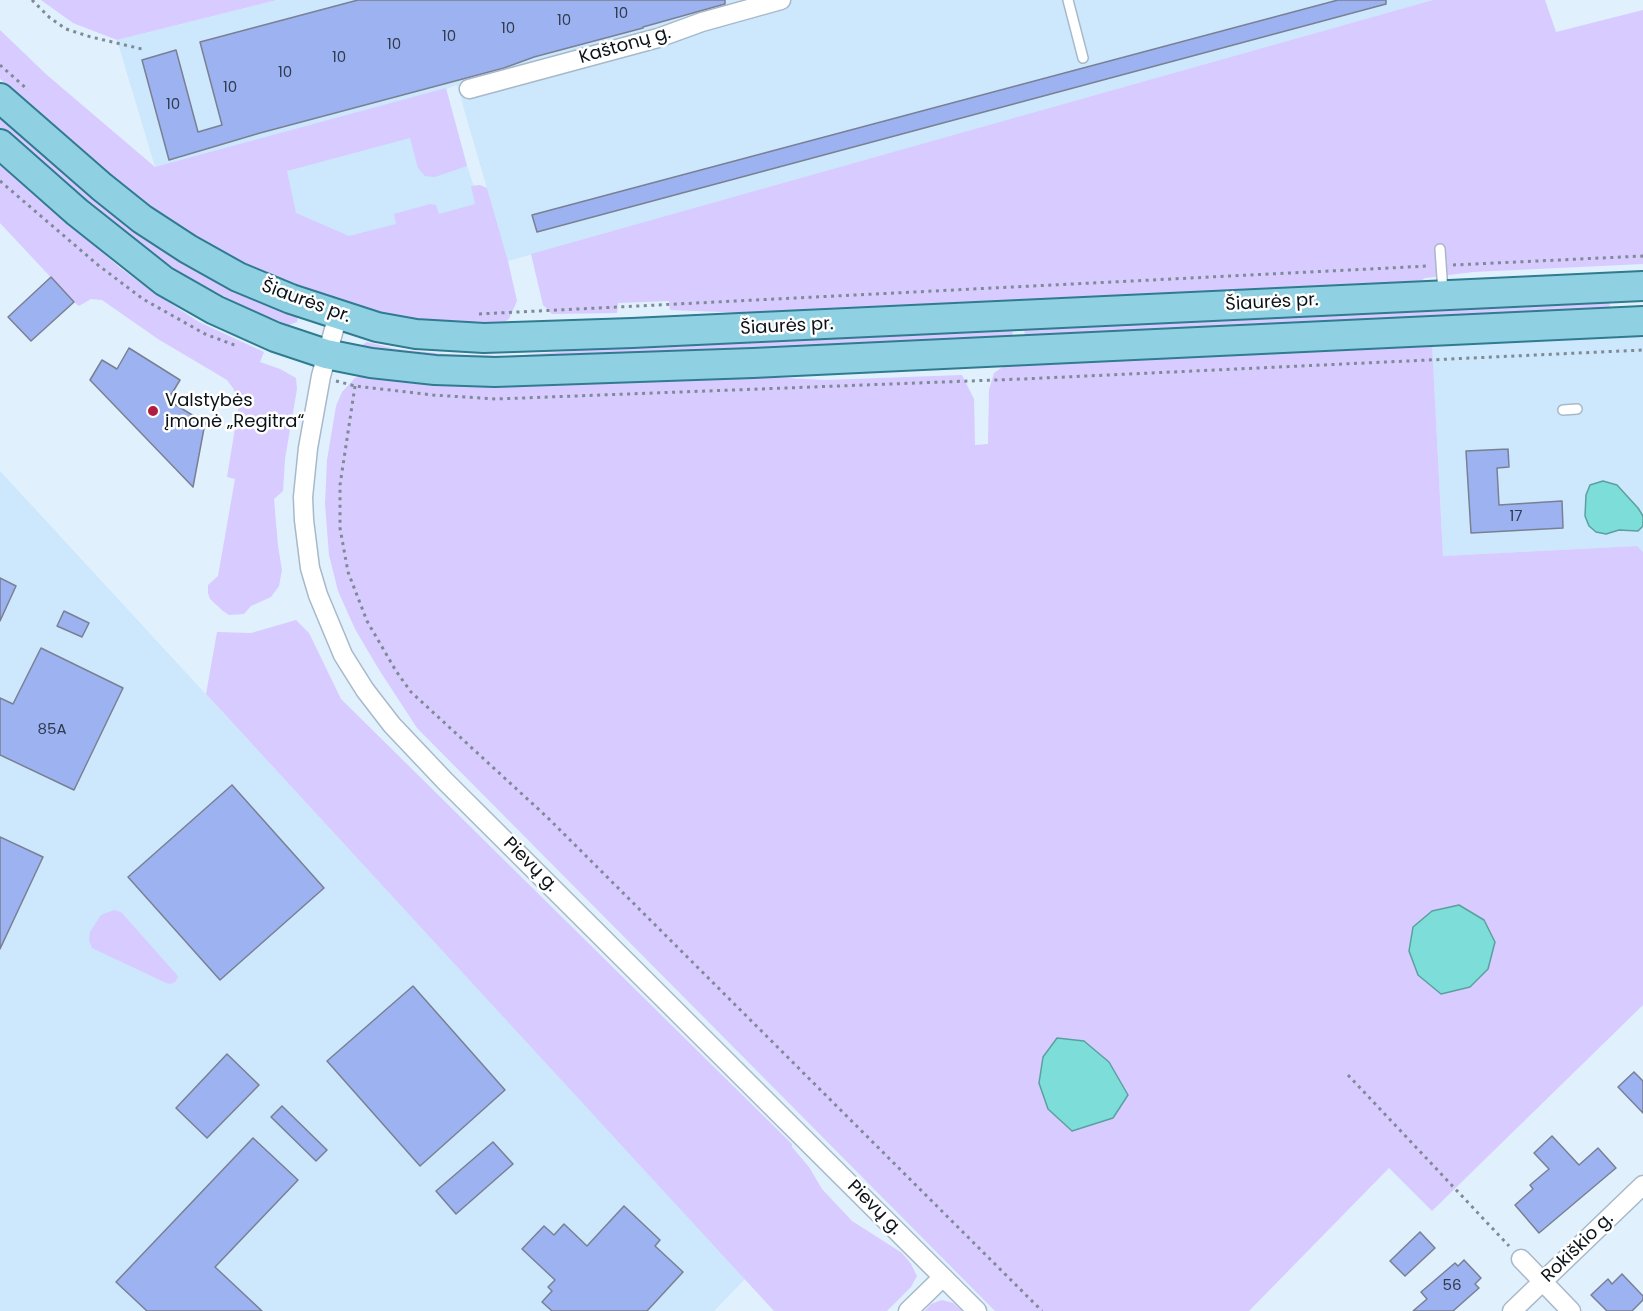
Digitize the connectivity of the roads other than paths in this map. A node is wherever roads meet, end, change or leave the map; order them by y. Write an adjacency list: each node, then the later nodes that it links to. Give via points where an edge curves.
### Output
1 (781, 0): 4 (street, Kaštonų g.)
2 (1068, 0): 3 (lane)
3 (1083, 58)
4 (469, 89)
5 (0, 98): 10 (main road, Šiaurės pr., via 102,187 188,249 238,277)
6 (0, 144): 12 (main road, Šiaurės pr., via 164,281 215,310)
7 (1440, 249): 9 (lane)
8 (1640, 286): 9 (main road, Šiaurės pr.); 11 (main road, via 1628,294 1624,304)
9 (1443, 294): 10 (main road, Šiaurės pr., via 484,338 416,334)
10 (338, 315): 12 (street, Pievų g.)
11 (1640, 322): 12 (main road, Šiaurės pr., via 495,372 435,370)
12 (326, 354): 17 (street, Pievų g., via 308,448 303,497 306,544 326,618 365,690 445,781)
13 (1577, 409): 14 (lane)
14 (1563, 410)
15 (1643, 1185): 18 (street, Rokiškio g.)
16 (1521, 1259): 18 (street)
17 (943, 1277): 19 (street); 20 (street, Pievų g.)
18 (1543, 1282): 21 (street, Rokiškio g.); 22 (street)
19 (908, 1311)
20 (977, 1311)
21 (1512, 1311)
22 (1571, 1311)

